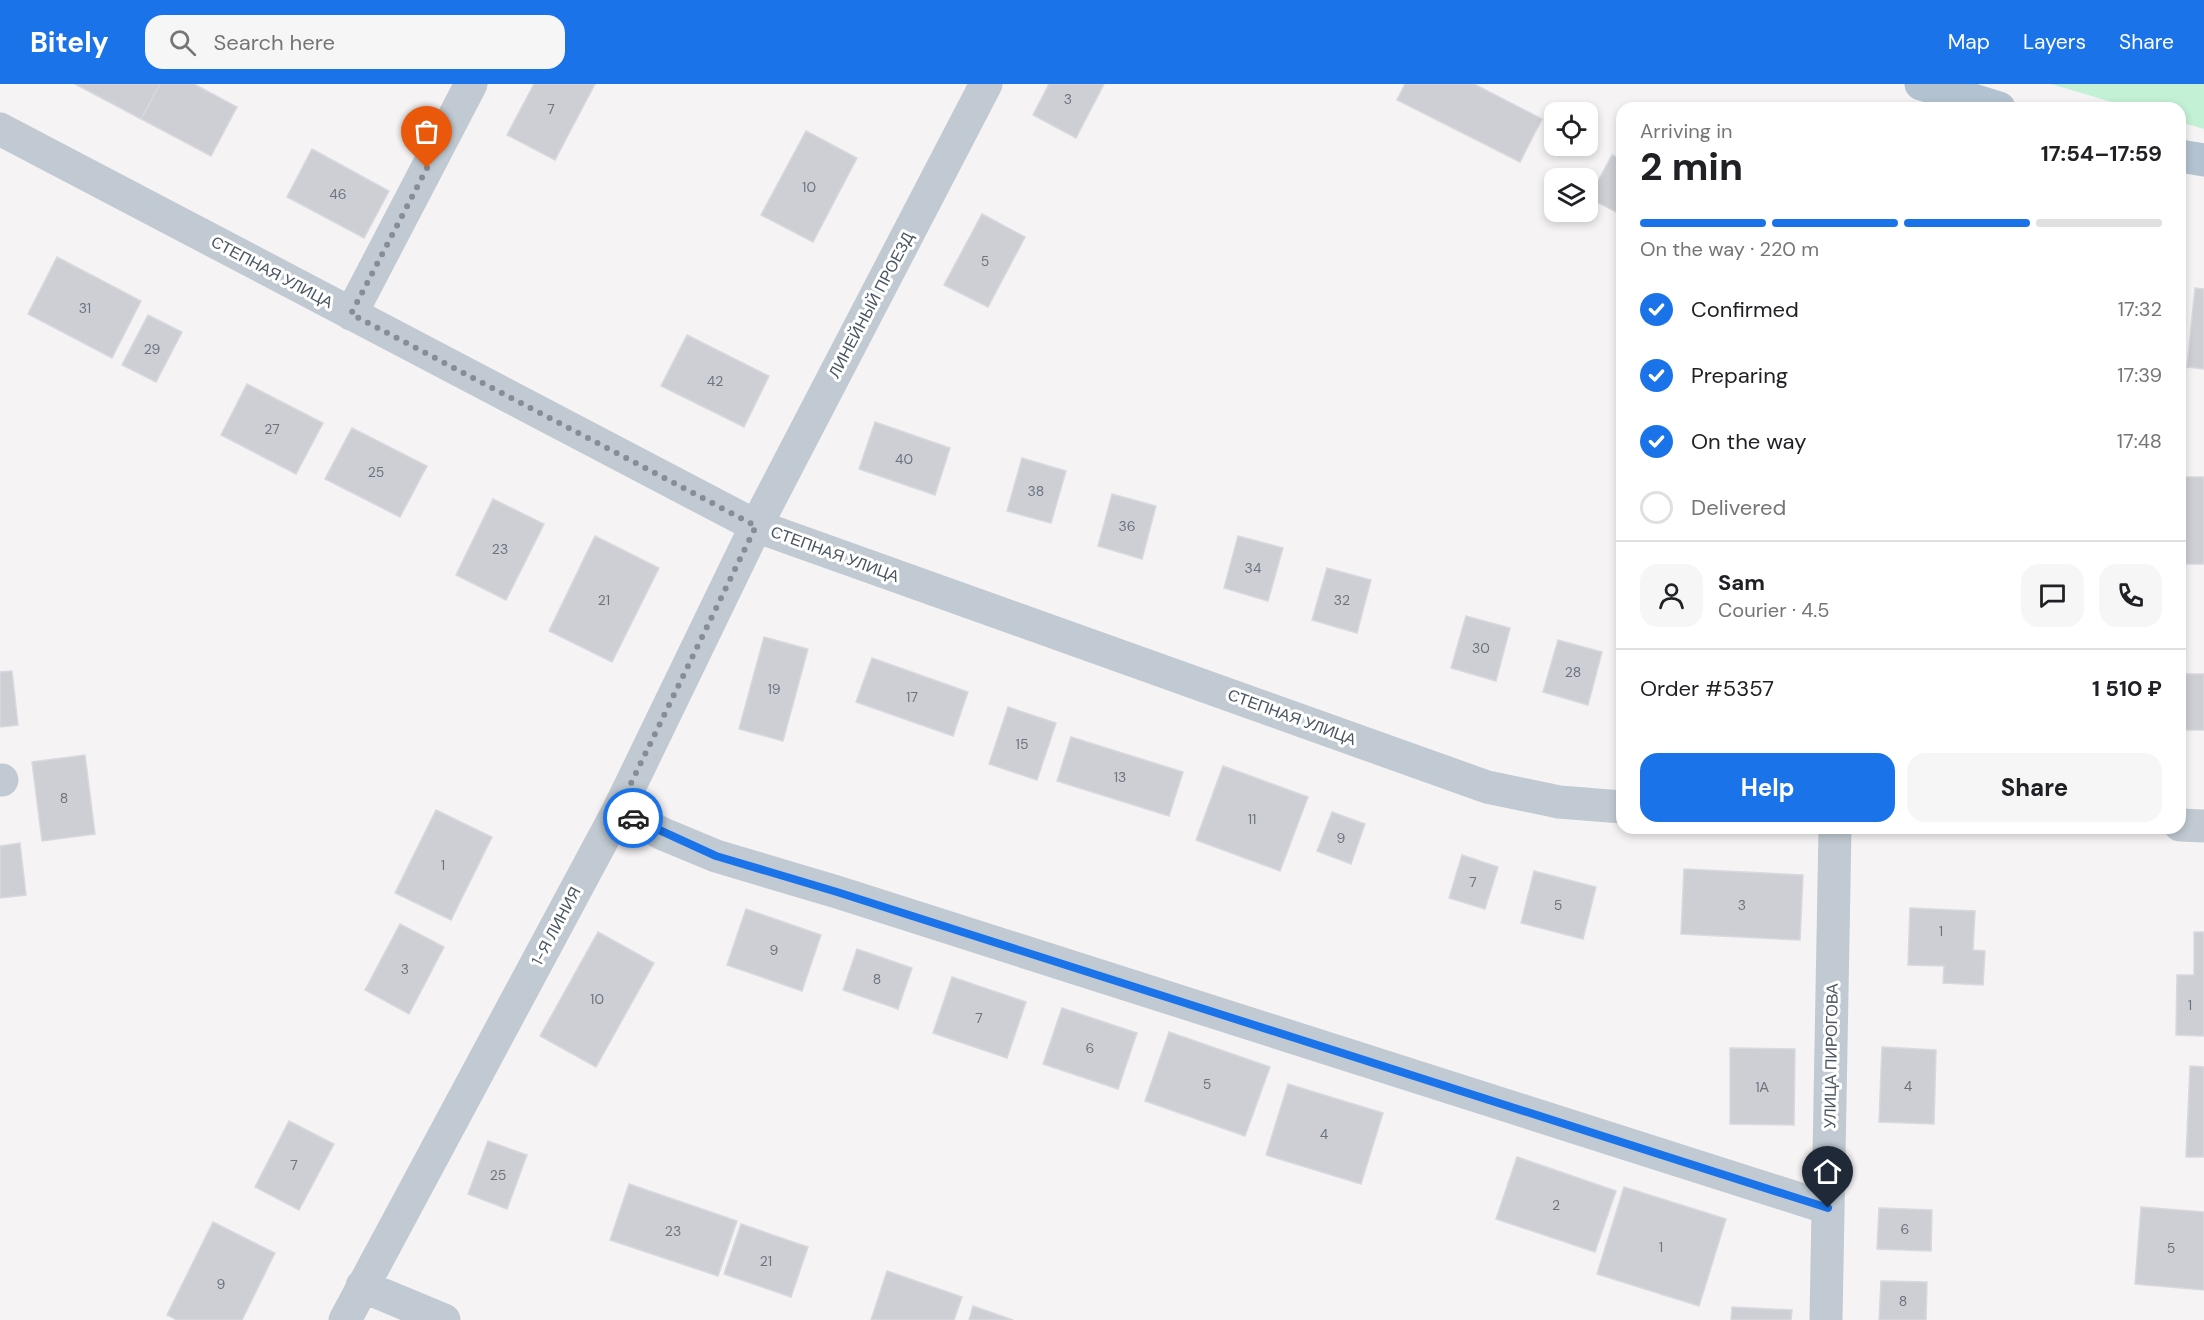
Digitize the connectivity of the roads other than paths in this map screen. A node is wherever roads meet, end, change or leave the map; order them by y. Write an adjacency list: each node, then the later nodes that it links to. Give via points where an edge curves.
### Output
1 (471, 84): 8 (street)
2 (986, 84): 9 (street, ЛИНЕЙНЫЙ ПРОЕЗД)
3 (1921, 84): 4 (main road)
4 (1979, 102)
5 (0, 129): 8 (street, СТЕПНАЯ УЛИЦА)
6 (2186, 157): 7 (main road)
7 (2204, 160)
8 (351, 314): 9 (street, СТЕПНАЯ УЛИЦА)
9 (756, 526): 10 (street, СТЕПНАЯ УЛИЦА, via 1487,787 1559,802); 11 (street, 1-Я ЛИНИЯ)
10 (1616, 807)
11 (618, 810): 15 (street, via 716,856); 16 (street, 1-Я ЛИНИЯ)
12 (2186, 825): 13 (street)
13 (2204, 826)
14 (1835, 834): 15 (street, УЛИЦА ПИРОГОВА)
15 (1828, 1208): 19 (street, УЛИЦА ПИРОГОВА)
16 (362, 1286): 17 (street, 1-Я ЛИНИЯ); 18 (street)
17 (345, 1320)
18 (444, 1320)
19 (1826, 1320)

